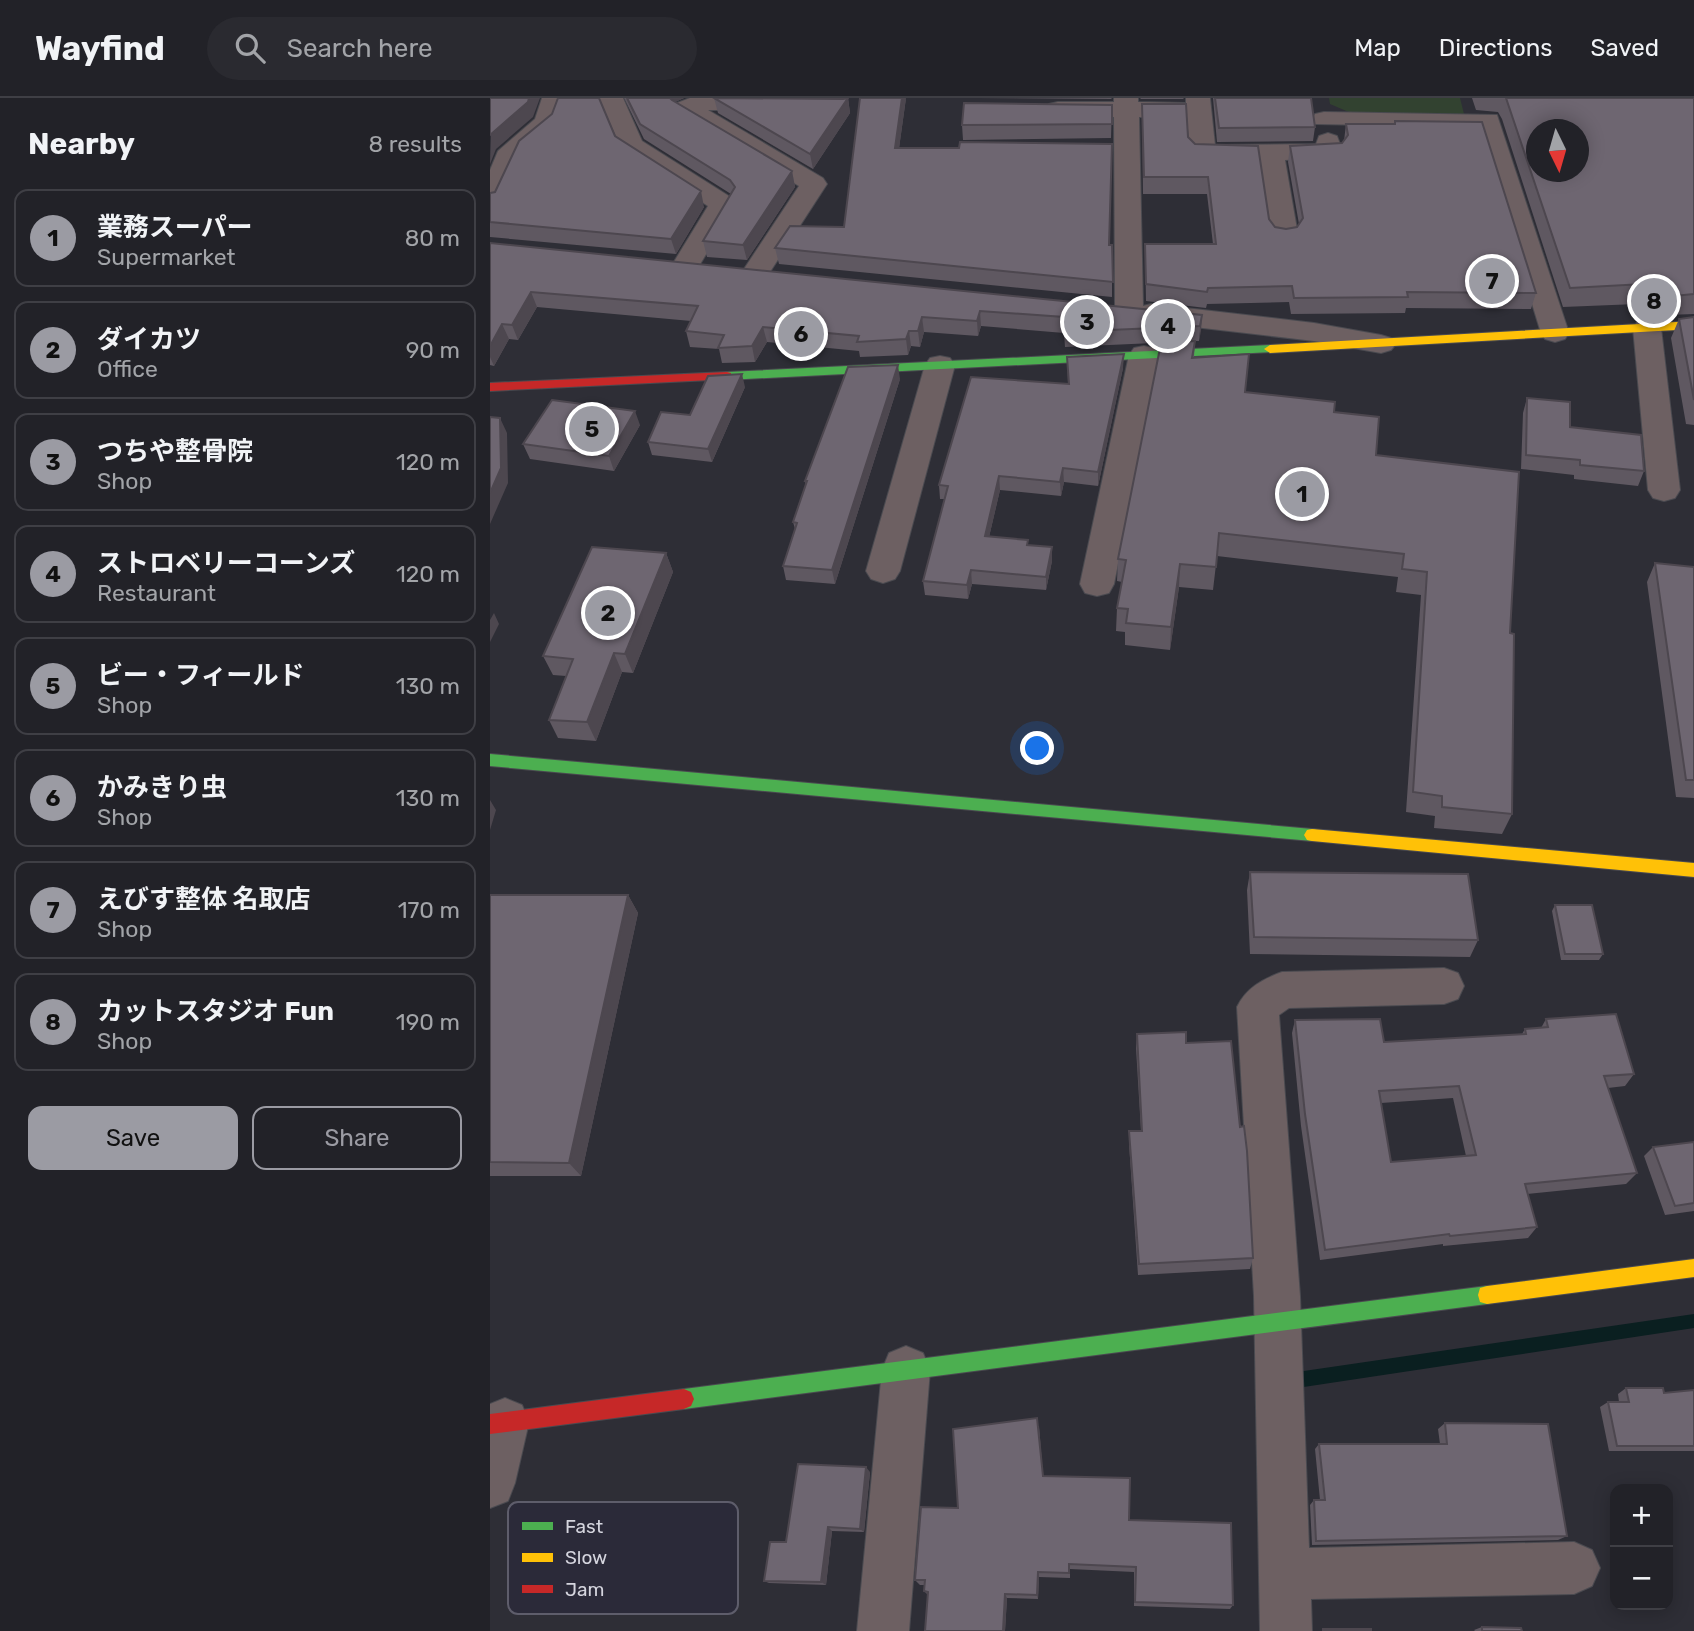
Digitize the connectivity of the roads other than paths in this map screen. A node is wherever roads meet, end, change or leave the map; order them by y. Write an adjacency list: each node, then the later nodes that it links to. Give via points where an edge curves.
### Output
1 (564, 98): 9 (street, via 554,98 546,122 511,151)
2 (611, 98): 3 (street, via 631,145 723,204 721,269 814,184 685,108 699,103)
3 (792, 103)
4 (1126, 104): 5 (street); 7 (street); 14 (street, via 1115,149 1115,309)
5 (1199, 104): 8 (street, via 1203,153)
6 (1322, 108): 8 (street, via 1329,152); 13 (street, via 1488,120)
7 (1034, 109)
8 (1271, 153): 10 (street)
9 (490, 200)
10 (1284, 235)
11 (1694, 325): 12 (street)
12 (1647, 328): 13 (street); 18 (street)
13 (1555, 333): 14 (street)
14 (1381, 344): 15 (street)
15 (1144, 355): 16 (street); 20 (street)
16 (940, 365): 17 (street); 19 (street)
17 (490, 387)
18 (1664, 491)
19 (883, 571)
20 (1097, 584)
21 (490, 760): 22 (street)
22 (1694, 870)
23 (1444, 986): 25 (street, via 1282,990 1258,1007)
24 (1694, 1268): 25 (street)
25 (1278, 1322): 26 (street); 30 (street)
26 (906, 1370): 27 (street); 31 (street)
27 (497, 1423): 28 (street)
28 (490, 1483)
29 (1574, 1568): 30 (street)
30 (1284, 1574): 32 (street)
31 (883, 1631)
32 (1286, 1631)

